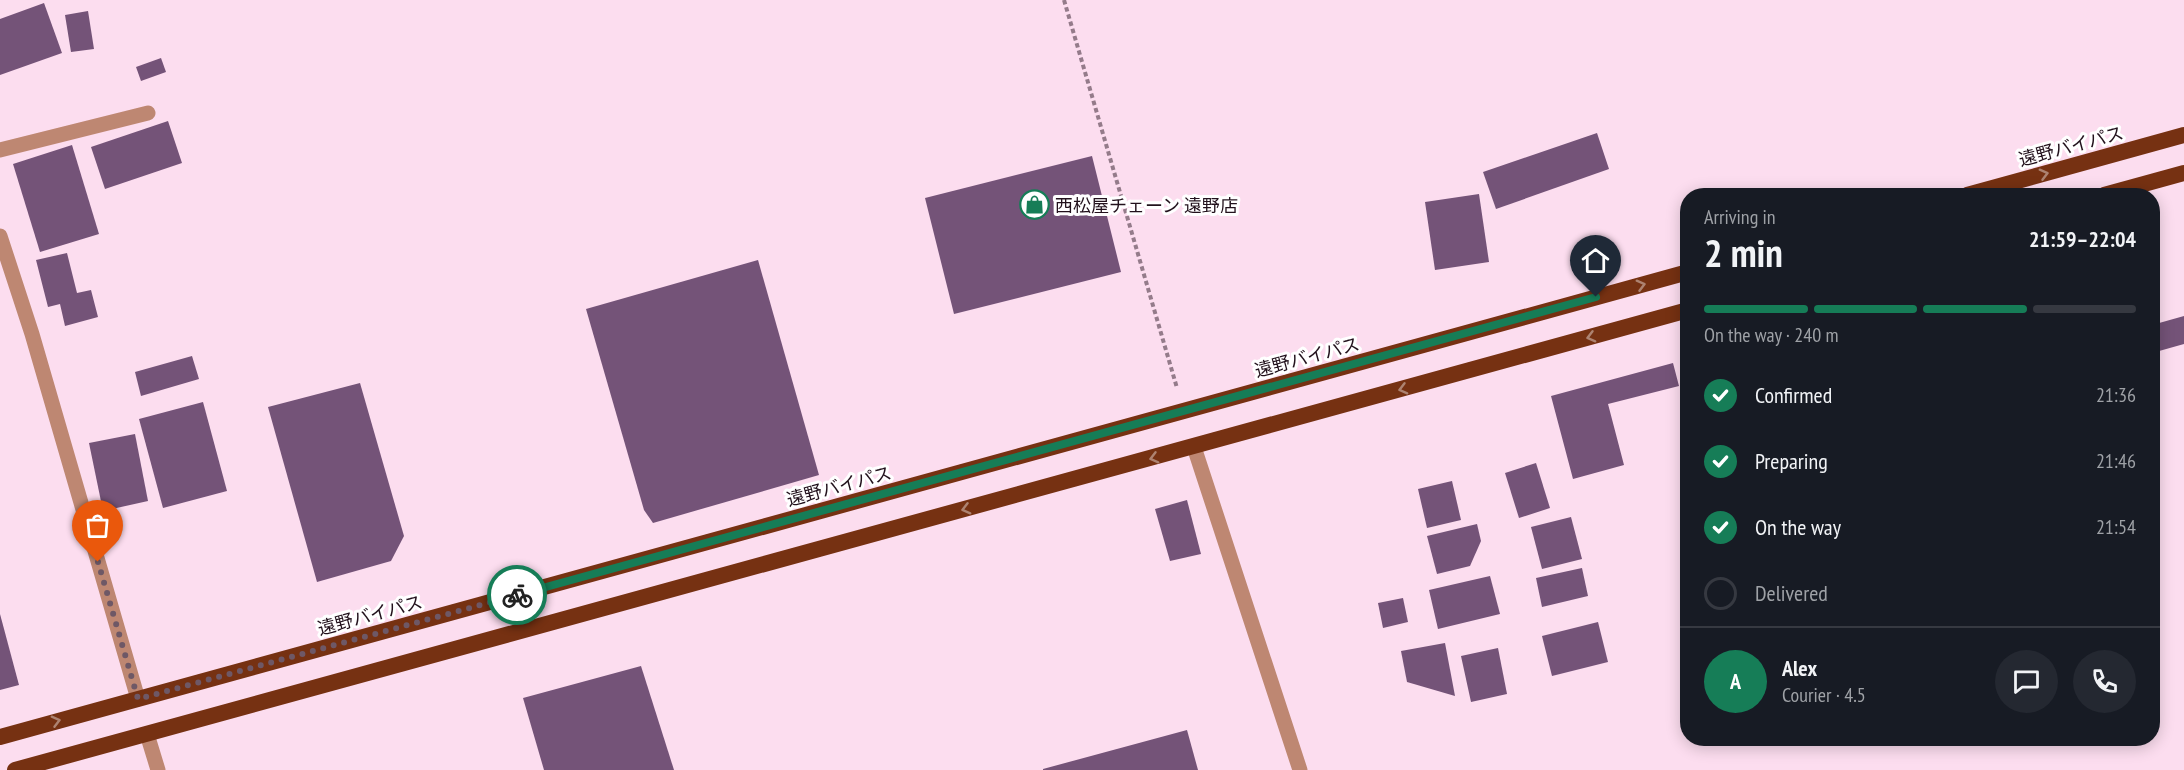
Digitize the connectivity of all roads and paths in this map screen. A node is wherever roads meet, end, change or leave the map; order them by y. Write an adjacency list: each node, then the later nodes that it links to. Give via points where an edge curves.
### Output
1 (1064, 0): 11 (path)
2 (148, 113): 4 (street)
3 (2184, 135): 6 (highway, 遠野バイパス, one-way to 3)
4 (0, 150)
5 (2184, 173): 7 (highway)
6 (1992, 188)
7 (2129, 188)
8 (0, 236): 13 (street)
9 (1680, 274): 11 (highway, 遠野バイパス, one-way to 9)
10 (1680, 312): 12 (highway, one-way to 12)
11 (1184, 411): 13 (highway, 遠野バイパス)
12 (1194, 447): 14 (highway, one-way to 14); 18 (street)
13 (138, 699): 15 (highway, 遠野バイパス, one-way to 13)
14 (147, 734): 16 (highway); 17 (street)
15 (0, 737)
16 (15, 770)
17 (158, 770)
18 (1300, 770)

